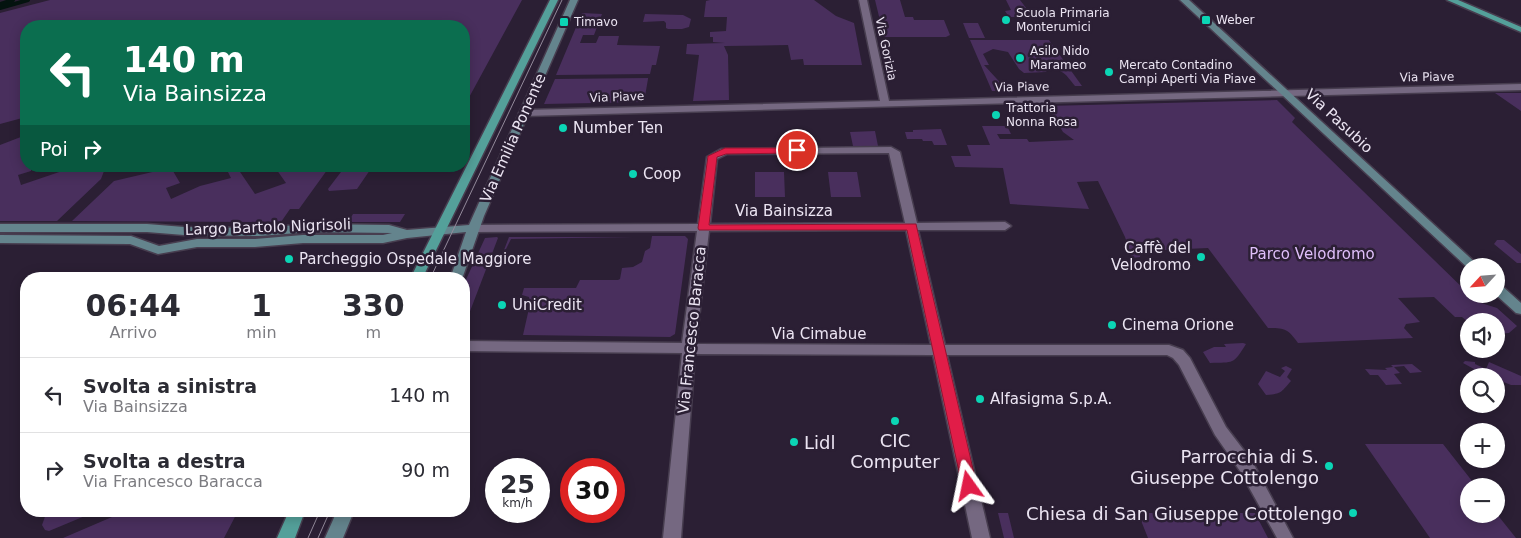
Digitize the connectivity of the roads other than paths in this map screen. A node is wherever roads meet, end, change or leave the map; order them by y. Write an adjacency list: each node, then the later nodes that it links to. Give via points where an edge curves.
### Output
1 (554, 0): 13 (main road, Via Emilia Ponente)
2 (574, 0): 12 (street, Via Emilia Ponente)
3 (863, 0): 11 (street, Via Gorizia)
4 (1184, 0): 10 (street, Via Pasubio)
5 (1451, 0): 8 (main road)
6 (1467, 0): 7 (main road)
7 (1521, 23)
8 (1521, 30)
9 (1521, 87): 10 (street, Via Piave)
10 (1285, 93): 11 (street, Via Piave); 23 (street, Via Pasubio)
11 (885, 102): 12 (street, Via Piave)
12 (524, 113): 18 (street, Via Emilia Ponente)
13 (470, 168)
14 (468, 172): 20 (main road, Via Emilia Ponente)
15 (912, 226): 16 (street, Via Bainsizza); 19 (street, Via Bainsizza); 19 (street, Via Francesco Baracca, via 894,150 718,152 711,159); 30 (street)
16 (1005, 226)
17 (0, 228): 21 (street, Largo Bartolo Nigrisoli, via 259,232 304,228 389,229)
18 (474, 228): 19 (street, Via Bainsizza); 20 (street, Largo Bartolo Nigrisoli); 25 (street, Via Emilia Ponente)
19 (703, 228): 29 (street, Via Francesco Baracca)
20 (438, 232): 21 (street, Largo Bartolo Nigrisoli); 24 (main road, Via Emilia Ponente)
21 (407, 234): 22 (street, Largo Bartolo Nigrisoli, via 383,239 194,243 166,249 153,249 131,240)
22 (0, 239)
23 (1464, 258)
24 (419, 272)
25 (458, 272)
26 (1505, 296): 27 (street)
27 (1521, 310)
28 (470, 346): 29 (street, Via Cimabue)
29 (689, 348): 30 (street, Via Cimabue); 36 (street, Via Francesco Baracca)
30 (940, 350): 33 (street, Via Cimabue, via 1163,349 1174,352 1185,362 1220,430 1246,466); 37 (street)
31 (295, 517): 34 (main road)
32 (343, 517): 35 (street)
33 (1285, 537)
34 (286, 538)
35 (334, 538)
36 (672, 538)
37 (980, 538)

